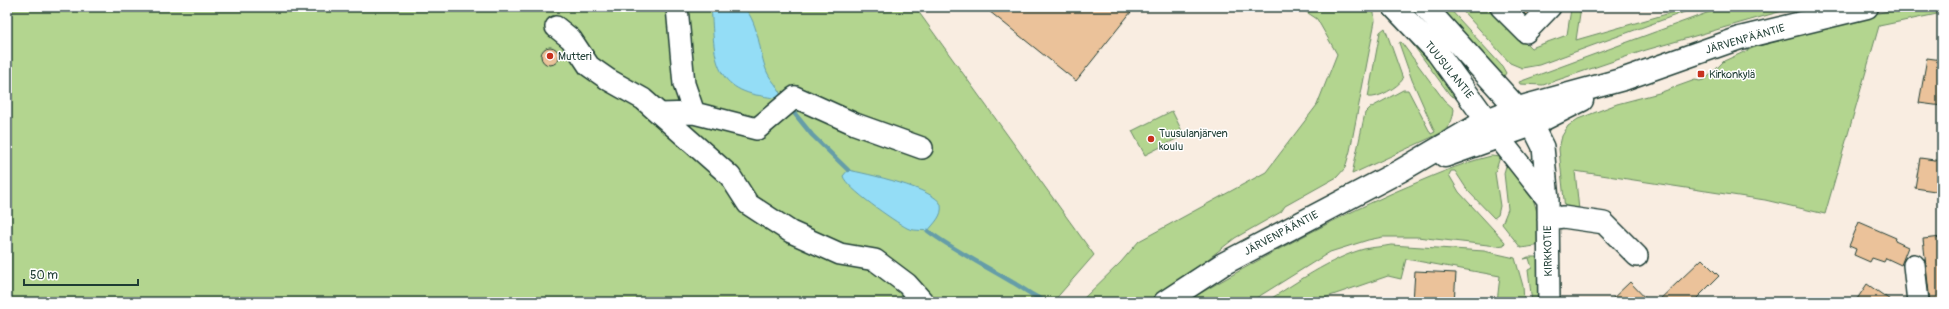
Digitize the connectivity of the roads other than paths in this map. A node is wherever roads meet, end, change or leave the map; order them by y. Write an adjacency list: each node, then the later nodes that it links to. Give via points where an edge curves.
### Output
1 (677, 7): 10 (street, via 684,84)
2 (1394, 7): 13 (main road, TUUSULANTIE, via 1437,52)
3 (1425, 7): 9 (main road, TUUSULANTIE)
4 (1501, 7): 5 (street, via 1526,32)
5 (1550, 7)
6 (1867, 7): 8 (main road, JÄRVENPÄÄNTIE, via 1740,38)
7 (556, 27): 11 (street, via 571,39 588,66 643,99)
8 (1624, 79): 9 (main road, JÄRVENPÄÄNTIE); 12 (main road, JÄRVENPÄÄNTIE)
9 (1518, 108): 12 (main road, TUUSULANTIE); 13 (main road, JÄRVENPÄÄNTIE)
10 (694, 112): 11 (street); 14 (street, via 756,129 795,97 855,124)
11 (660, 114): 18 (street, via 730,176 748,204 792,232 840,254 875,260 907,284)
12 (1532, 125): 13 (main road, JÄRVENPÄÄNTIE); 15 (street, KIRKKOTIE, via 1543,147)
13 (1493, 129): 15 (street); 19 (main road, JÄRVENPÄÄNTIE, via 1400,171 1223,264)
14 (922, 148)
15 (1548, 209): 16 (street, via 1563,217 1604,223); 20 (street, KIRKKOTIE)
16 (1637, 256)
17 (1914, 264): 21 (street)
18 (923, 302)
19 (1165, 302)
20 (1549, 302)
21 (1918, 302)

